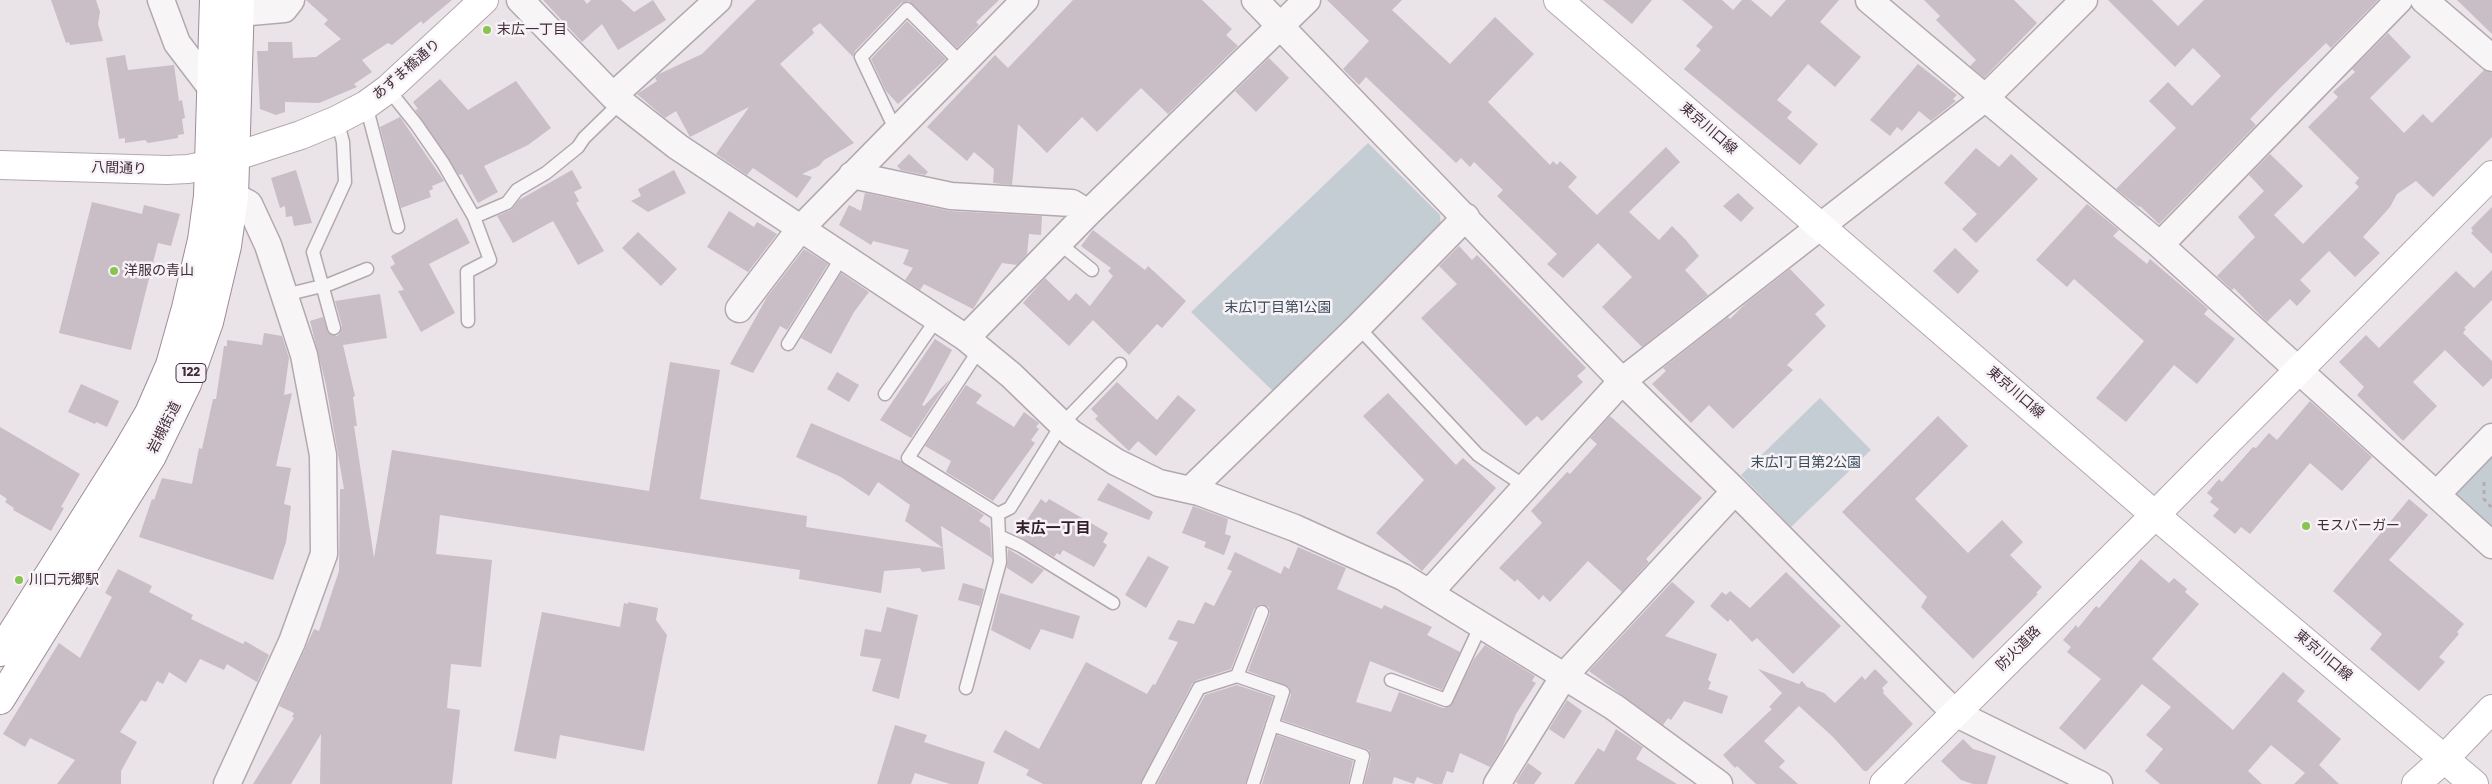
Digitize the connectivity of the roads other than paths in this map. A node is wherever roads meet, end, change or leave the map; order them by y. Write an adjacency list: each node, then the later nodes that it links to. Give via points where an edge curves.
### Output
1 (161, 0): 19 (street, via 177,43)
2 (214, 0): 19 (main road, 岩槻街道 / 122)
3 (291, 0): 15 (street, via 284,9)
4 (484, 0): 20 (main road, あずま橋通り)
5 (520, 0): 21 (street)
6 (718, 0): 21 (street)
7 (1255, 0): 16 (street)
8 (1307, 0): 16 (street)
9 (1558, 0): 35 (main road, 東京川口線)
10 (1869, 0): 22 (street)
11 (2084, 0): 22 (street)
12 (2399, 0): 39 (street)
13 (2424, 0): 17 (street)
14 (1016, 3): 18 (street)
15 (240, 6): 26 (main road, 岩槻街道 / 122)
16 (1281, 26): 32 (street); 34 (street)
17 (2492, 58)
18 (962, 64): 25 (street); 25 (lane, via 907,9 860,57)
19 (212, 89): 27 (main road, 岩槻街道 / 122)
20 (388, 89): 23 (main road, あずま橋通り); 33 (lane, via 443,163)
21 (617, 99): 33 (lane, via 578,147 546,173 517,190 507,203); 37 (street, via 678,147)
22 (1984, 99): 35 (street); 39 (street)
23 (366, 105): 24 (main road, あずま橋通り); 36 (lane)
24 (337, 120): 26 (main road, あずま橋通り, via 301,135); 43 (lane, via 343,142 345,182 313,252)
25 (896, 131): 29 (street)
26 (236, 154): 27 (main road, 八間通り); 31 (main road, 岩槻街道 / 122)
27 (209, 165): 28 (main road, 八間通り, via 167,170); 70 (main road, 岩槻街道 / 122, via 202,240 170,365 149,413 125,454)
28 (0, 166)
29 (852, 175): 32 (street, via 951,196 1072,202); 37 (street)
30 (2492, 175): 53 (main road, 防火道路)
31 (234, 196): 44 (street, via 249,204 268,245); 75 (main road, 岩槻街道 / 122, via 227,246 209,322 187,384 152,456)
32 (1088, 213): 38 (street)
33 (474, 217): 47 (lane, via 490,260 467,272)
34 (1466, 217): 48 (street); 54 (street)
35 (1820, 226): 54 (street); 63 (main road, 東京川口線)
36 (398, 227)
37 (800, 228): 40 (street); 45 (street)
38 (1060, 244): 42 (lane); 51 (street)
39 (2160, 245): 53 (street)
40 (842, 257): 46 (street); 50 (lane)
41 (368, 269): 43 (lane)
42 (1092, 270)
43 (322, 284): 44 (lane); 49 (lane)
44 (285, 295): 81 (street, via 304,355 324,455 324,554 292,642)
45 (739, 309)
46 (936, 320): 51 (street); 55 (lane)
47 (468, 321)
48 (1358, 327): 58 (lane, via 1478,455); 59 (street)
49 (334, 328)
50 (788, 344)
51 (973, 344): 56 (street); 62 (lane, via 908,458)
52 (1120, 364): 56 (lane)
53 (2299, 369): 61 (street); 63 (main road, 防火道路)
54 (1622, 380): 58 (street); 60 (street)
55 (885, 394)
56 (1062, 424): 59 (street, via 1116,462 1159,483); 62 (lane, via 1010,508)
57 (2492, 438): 61 (street)
58 (1526, 487): 66 (street)
59 (1190, 490): 66 (street, via 1295,528 1403,577)
60 (1735, 491): 72 (street); 77 (street)
61 (2437, 494): 65 (street)
62 (998, 514): 64 (lane)
63 (2155, 515): 77 (main road, 防火道路); 79 (main road, 東京川口線)
64 (999, 536): 67 (lane, via 1021,546); 74 (lane, via 1000,562)
65 (2492, 545)
66 (1429, 593): 69 (street)
67 (1113, 603)
68 (1262, 612): 71 (lane)
69 (1481, 625): 72 (street); 73 (lane, via 1446,700)
70 (0, 652)
71 (1237, 676): 78 (lane, via 1283,692); 82 (lane, via 1199,688)
72 (1564, 676): 80 (street, via 1614,707); 85 (street)
73 (1391, 680)
74 (966, 688)
75 (0, 700)
76 (2492, 709): 79 (main road)
77 (1955, 713): 86 (main road, 防火道路); 87 (street)
78 (1272, 725): 83 (lane); 84 (lane, via 1364,756)
79 (2444, 759): 88 (main road); 89 (main road, 東京川口線)
80 (1713, 782)
81 (227, 784)
82 (1148, 784)
83 (1253, 784)
84 (1356, 784)
85 (1497, 784)
86 (1884, 784)
87 (2099, 784)
88 (2416, 784)
89 (2474, 784)

